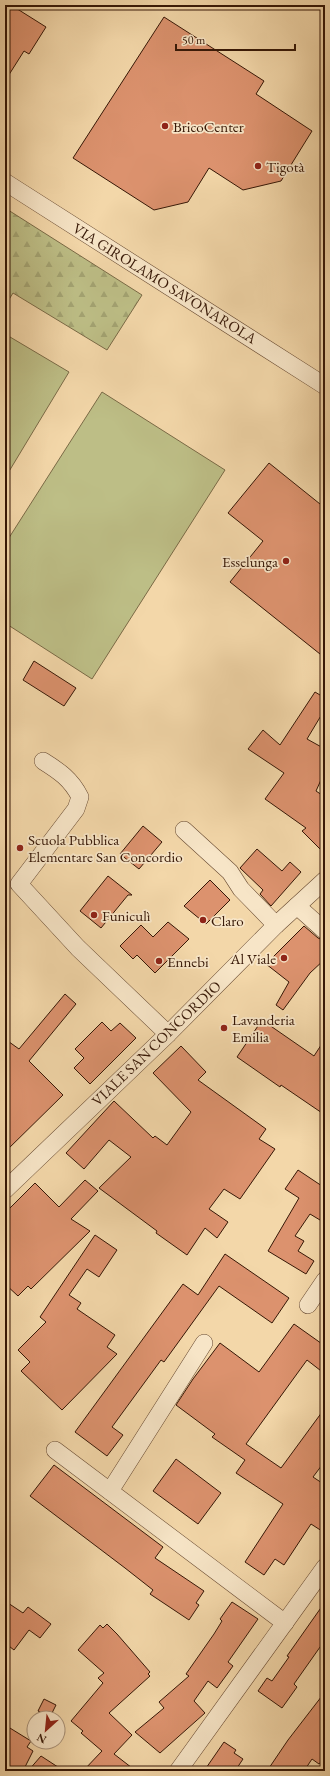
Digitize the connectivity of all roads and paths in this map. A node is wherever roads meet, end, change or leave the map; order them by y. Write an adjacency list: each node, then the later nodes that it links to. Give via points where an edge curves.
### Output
1 (5, 182): 2 (street, VIA GIROLAMO SAVONAROLA)
2 (325, 386)
3 (43, 761): 9 (street, via 74,785 80,797 76,809 20,884 78,948)
4 (184, 830): 7 (street, via 230,872 241,889)
5 (325, 880): 6 (street, VIALE SAN CONCORDIO)
6 (297, 906): 7 (street, VIALE SAN CONCORDIO); 8 (street)
7 (276, 925): 9 (street, VIALE SAN CONCORDIO)
8 (325, 930)
9 (168, 1034): 10 (street, VIALE SAN CONCORDIO)
10 (5, 1190)
11 (325, 1280): 12 (street)
12 (308, 1305)
13 (204, 1343): 15 (street)
14 (55, 1450): 15 (street)
15 (110, 1491): 17 (street)
16 (325, 1567): 17 (street)
17 (286, 1622): 18 (street)
18 (178, 1771)

